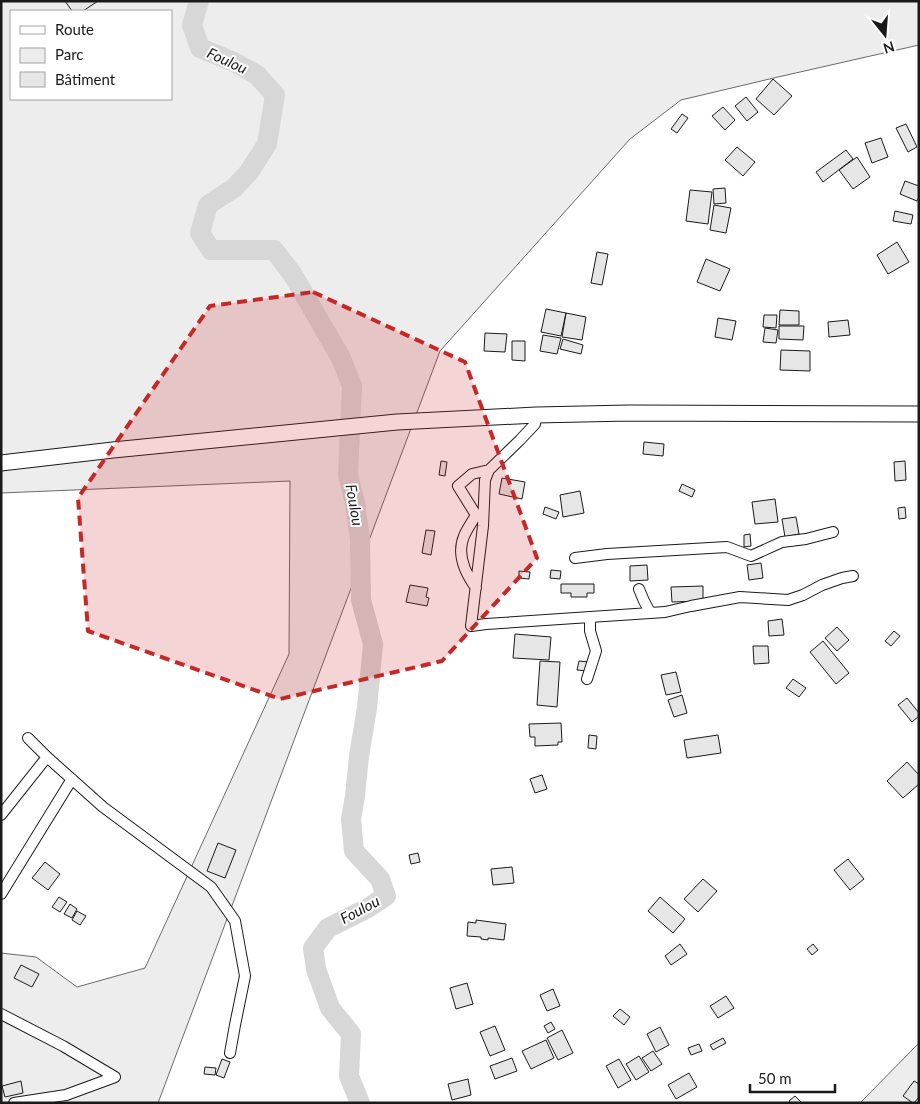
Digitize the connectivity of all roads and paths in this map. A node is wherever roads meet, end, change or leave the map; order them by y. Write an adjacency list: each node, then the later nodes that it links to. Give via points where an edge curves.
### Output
1 (919, 414): 2 (street)
2 (536, 415): 3 (street, via 397,422); 4 (street, via 535,424)
3 (1, 463)
4 (489, 470): 8 (street, via 485,480); 8 (street, via 472,474 458,486 476,515 464,537 460,553 466,574)
5 (833, 532): 6 (street, via 782,542 751,556 727,547)
6 (575, 558)
7 (853, 576): 10 (street, via 788,600 740,597)
8 (476, 588): 11 (street, via 471,626)
9 (640, 590): 10 (street)
10 (650, 612): 11 (street)
11 (590, 617): 12 (street, via 596,651)
12 (587, 679)
13 (28, 738): 14 (street)
14 (47, 758): 15 (street); 16 (street)
15 (72, 779): 17 (street); 19 (street, via 103,807 210,887 235,921 245,976)
16 (1, 815)
17 (1, 894)
18 (1, 1014): 20 (street, via 115,1077 66,1095)
19 (230, 1053)
20 (14, 1103)

